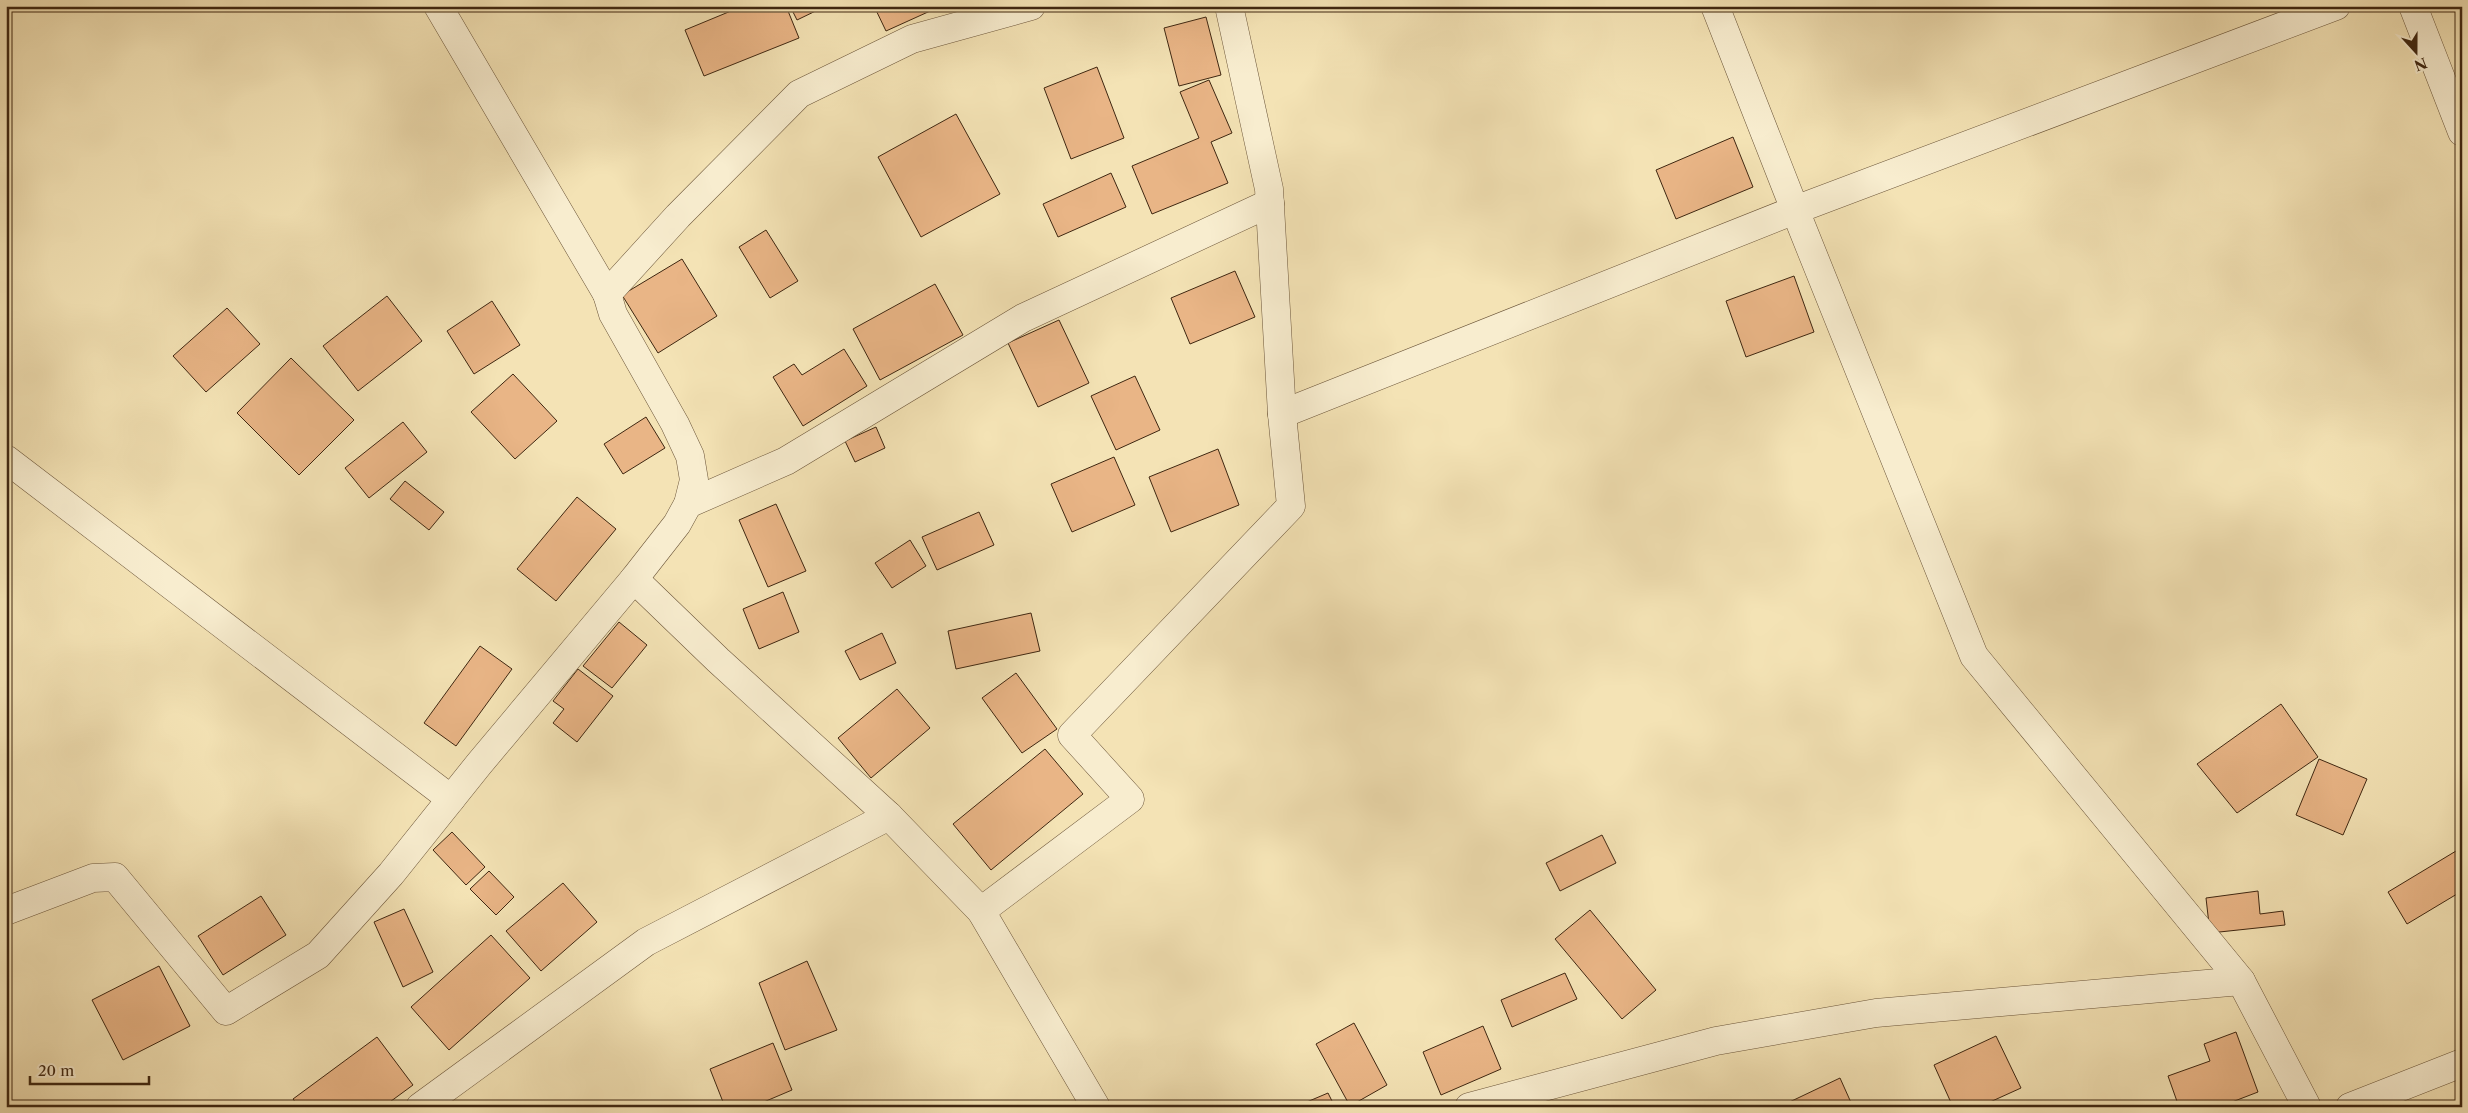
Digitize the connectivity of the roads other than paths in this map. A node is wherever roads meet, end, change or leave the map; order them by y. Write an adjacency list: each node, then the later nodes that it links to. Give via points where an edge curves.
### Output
1 (438, 6): 10 (street)
2 (1031, 6): 10 (street, via 912,39 799,94 678,216)
3 (1229, 6): 8 (street)
4 (1715, 6): 9 (street)
5 (2336, 6): 9 (street)
6 (2413, 6): 7 (street)
7 (2462, 132)
8 (1270, 203): 11 (street); 13 (street, via 1023,318 786,461)
9 (1795, 210): 11 (street); 19 (street, via 1974,656)
10 (607, 294): 13 (street, via 613,314 690,456 694,480)
11 (1282, 414): 18 (street, via 1291,506 1072,735 1130,799)
12 (6, 458): 15 (street)
13 (688, 504): 14 (street, via 677,524)
14 (634, 579): 15 (street); 16 (street)
15 (450, 799): 17 (street, via 391,874 318,955 226,1011 114,877 93,878)
16 (889, 816): 18 (street); 21 (street, via 646,942)
17 (6, 911)
18 (981, 911): 22 (street)
19 (2241, 981): 23 (street, via 1876,1013 1716,1041); 24 (street)
20 (2462, 1063): 25 (street)
21 (420, 1107)
22 (1096, 1107)
23 (1469, 1107)
24 (2307, 1107)
25 (2350, 1107)

